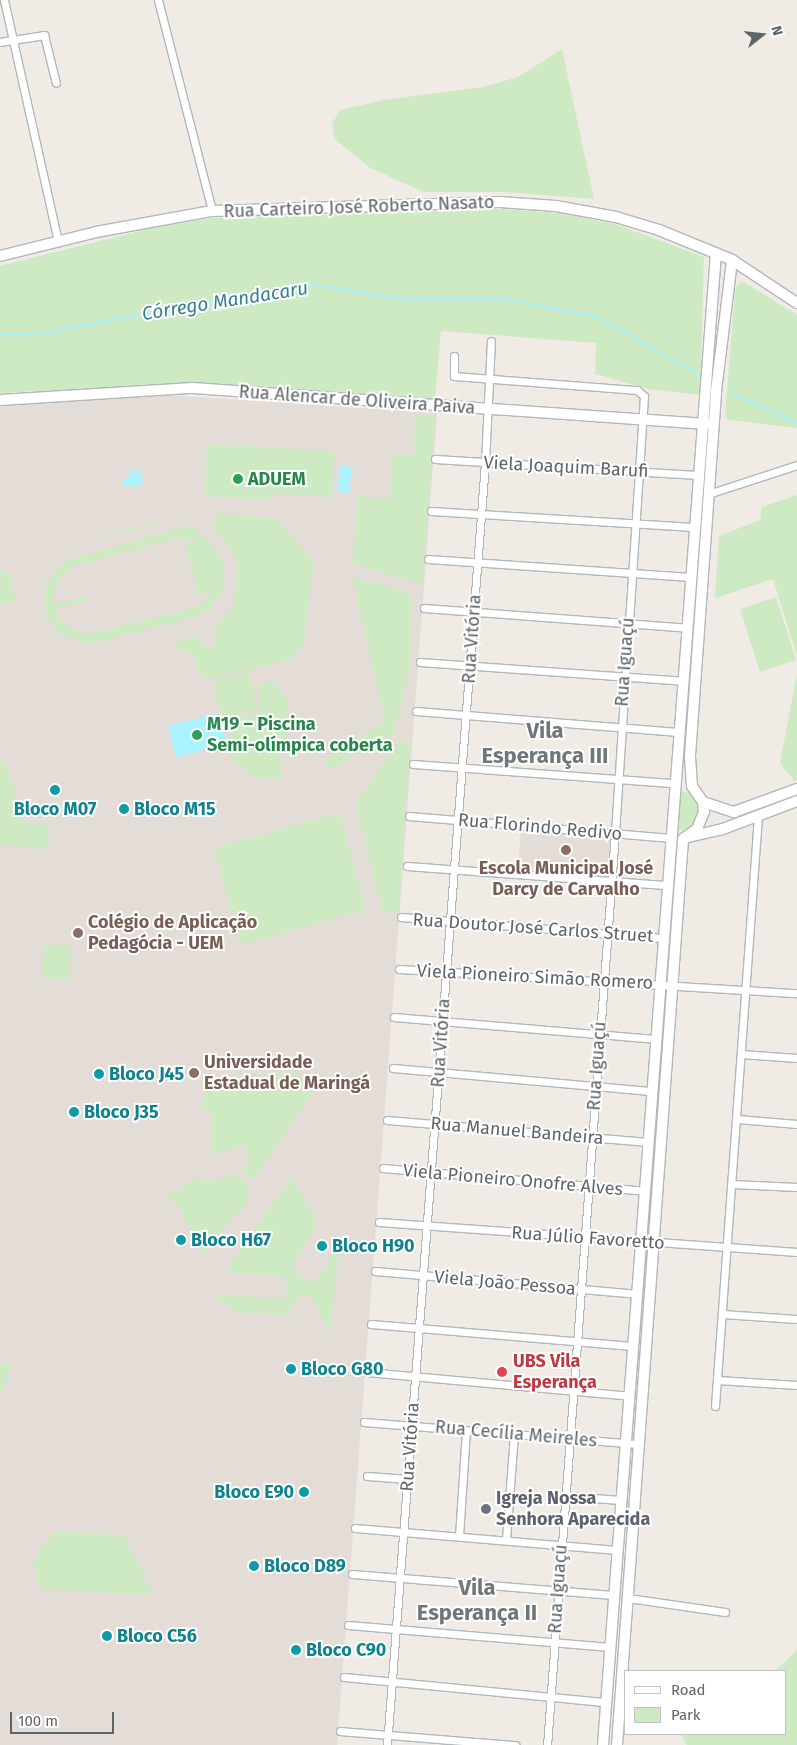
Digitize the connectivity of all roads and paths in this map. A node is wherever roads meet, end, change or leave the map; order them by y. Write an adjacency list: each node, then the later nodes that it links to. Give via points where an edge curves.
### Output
1 (4, 0): 3 (street)
2 (158, 0): 6 (street)
3 (12, 39): 4 (street); 5 (street, via 44,35); 7 (street)
4 (0, 42)
5 (56, 83)
6 (212, 211): 7 (main road, Rua Carteiro José Roberto Nasato); 8 (main road, Rua Carteiro José Roberto Nasato, via 519,203 616,217)
7 (58, 241): 9 (main road, Rua Carteiro José Roberto Nasato)
8 (716, 253): 10 (main road, Rua Carteiro José Roberto Nasato); 18 (main road)
9 (0, 256)
10 (732, 260): 11 (main road, Rua Carteiro José Roberto Nasato); 19 (main road)
11 (797, 302)
12 (491, 340): 14 (street, Rua Vitória)
13 (454, 356): 14 (street, via 454,376)
14 (490, 379): 16 (street, Rua Vitória); 17 (street, Rua Iguaçú, via 637,390 644,396)
15 (0, 400): 16 (main road, Rua Alencar de Oliveira Paiva, via 194,388)
16 (489, 410): 17 (main road, Rua Alencar de Oliveira Paiva); 21 (street, Rua Vitória)
17 (643, 420): 18 (main road, Rua Alencar de Oliveira Paiva); 23 (street, Rua Iguaçú)
18 (701, 424): 19 (main road, Rua Alencar de Oliveira Paiva); 24 (main road)
19 (714, 424): 25 (main road)
20 (435, 459): 21 (street, Viela Joaquim Barufi)
21 (485, 462): 23 (street, Viela Joaquim Barufi); 27 (street, Rua Vitória)
22 (797, 465): 25 (street)
23 (640, 472): 24 (street, Viela Joaquim Barufi); 28 (street, Rua Iguaçú)
24 (698, 475): 29 (main road)
25 (708, 494): 50 (main road, via 690,756)
26 (431, 511): 27 (street)
27 (481, 515): 28 (street); 31 (street, Rua Vitória)
28 (636, 523): 29 (street); 32 (street, Rua Iguaçú)
29 (694, 527): 33 (main road)
30 (428, 560): 31 (street)
31 (478, 562): 32 (street); 35 (street, Rua Vitória)
32 (632, 573): 33 (street); 36 (street, Rua Iguaçú)
33 (690, 577): 37 (main road)
34 (424, 608): 35 (street)
35 (474, 611): 36 (street); 39 (street, Rua Vitória)
36 (628, 624): 37 (street); 40 (street, Rua Iguaçú)
37 (687, 628): 41 (main road)
38 (420, 662): 39 (street)
39 (470, 664): 40 (street); 43 (street, Rua Vitória)
40 (624, 676): 41 (street); 44 (street, Rua Iguaçú)
41 (682, 681): 45 (main road)
42 (416, 711): 43 (street)
43 (466, 715): 44 (street); 47 (street, Rua Vitória)
44 (620, 727): 45 (street); 48 (street, Rua Iguaçú)
45 (678, 732): 49 (main road)
46 (413, 764): 47 (street)
47 (462, 768): 48 (street); 56 (street, Rua Vitória)
48 (616, 777): 49 (street); 57 (street, Rua Iguaçú)
49 (674, 783): 50 (main road); 58 (main road)
50 (692, 786): 53 (main road)
51 (797, 789): 53 (main road, via 734,812)
52 (797, 801): 55 (main road)
53 (703, 802): 59 (main road, via 702,820)
54 (409, 816): 56 (street, Rua Florindo Redivo)
55 (758, 816): 59 (main road); 72 (street)
56 (458, 820): 57 (street, Rua Florindo Redivo); 61 (street, Rua Vitória)
57 (615, 833): 58 (street, Rua Florindo Redivo); 62 (street, Rua Iguaçú)
58 (671, 838): 59 (main road); 63 (main road)
59 (683, 839): 71 (main road)
60 (407, 866): 61 (street)
61 (454, 868): 62 (street); 65 (street, Rua Vitória)
62 (611, 881): 63 (street); 66 (street, Rua Iguaçú)
63 (668, 885): 67 (main road)
64 (401, 917): 65 (street, Rua Doutor José Carlos Struet)
65 (450, 921): 66 (street, Rua Doutor José Carlos Struet); 69 (street, Rua Vitória)
66 (607, 934): 67 (street, Rua Doutor José Carlos Struet); 70 (street, Rua Iguaçú)
67 (664, 938): 71 (main road)
68 (399, 969): 69 (street, Viela Pioneiro Simão Romero)
69 (446, 971): 70 (street, Viela Pioneiro Simão Romero); 75 (street, Rua Vitória)
70 (604, 980): 71 (street, Viela Pioneiro Simão Romero); 76 (street, Rua Iguaçú)
71 (666, 985): 72 (street, Viela Pioneiro Simão Romero); 77 (main road); 100 (main road)
72 (745, 989): 73 (street, Viela Pioneiro Simão Romero); 78 (street)
73 (797, 993)
74 (394, 1017): 75 (street)
75 (442, 1022): 76 (street); 81 (street, Rua Vitória)
76 (600, 1035): 77 (street); 82 (street, Rua Iguaçú)
77 (657, 1039): 83 (main road)
78 (741, 1054): 79 (street); 84 (street)
79 (797, 1058)
80 (393, 1068): 81 (street)
81 (439, 1072): 82 (street); 86 (street, Rua Vitória)
82 (596, 1086): 83 (street); 88 (street, Rua Iguaçú)
83 (653, 1091): 89 (main road)
84 (736, 1119): 87 (street); 92 (street)
85 (387, 1120): 86 (street, Rua Manuel Bandeira)
86 (435, 1124): 88 (street, Rua Manuel Bandeira); 91 (street, Rua Vitória)
87 (797, 1124)
88 (592, 1138): 89 (street, Rua Manuel Bandeira); 93 (street, Rua Iguaçú)
89 (648, 1142): 95 (main road)
90 (383, 1168): 91 (street, Viela Pioneiro Onofre Alves)
91 (431, 1172): 93 (street, Viela Pioneiro Onofre Alves); 97 (street, Rua Vitória)
92 (732, 1184): 94 (street); 101 (street)
93 (588, 1186): 95 (street, Viela Pioneiro Onofre Alves); 98 (street, Rua Iguaçú)
94 (797, 1187)
95 (644, 1192): 99 (main road)
96 (379, 1222): 97 (street, Rua Júlio Favoretto)
97 (427, 1226): 98 (street, Rua Júlio Favoretto); 104 (street, Rua Vitória)
98 (584, 1238): 99 (street, Rua Júlio Favoretto); 105 (street, Rua Iguaçú)
99 (640, 1242): 100 (street, Rua Júlio Favoretto); 106 (main road)
100 (654, 1243): 101 (street, Rua Júlio Favoretto); 126 (main road)
101 (727, 1249): 102 (street, Rua Júlio Favoretto); 107 (street)
102 (797, 1252)
103 (375, 1272): 104 (street, Viela João Pessoa)
104 (423, 1276): 105 (street, Viela João Pessoa); 110 (street, Rua Vitória)
105 (581, 1289): 106 (street, Viela João Pessoa); 111 (street, Rua Iguaçú)
106 (636, 1294): 112 (main road)
107 (722, 1314): 108 (street); 115 (street)
108 (797, 1319)
109 (371, 1324): 110 (street)
110 (419, 1328): 111 (street); 114 (street, Rua Vitória)
111 (577, 1341): 112 (street); 117 (street, Rua Iguaçú)
112 (632, 1346): 118 (main road)
113 (367, 1372): 114 (street)
114 (416, 1376): 117 (street); 121 (street, Rua Vitória)
115 (717, 1380): 116 (street); 119 (street)
116 (797, 1385)
117 (573, 1391): 118 (street); 124 (street, Rua Iguaçú)
118 (629, 1396): 125 (main road)
119 (715, 1406)
120 (364, 1422): 121 (street, Rua Cecília Meireles)
121 (412, 1426): 122 (street, Rua Cecília Meireles); 128 (street, Rua Vitória)
122 (466, 1430): 123 (street, Rua Cecília Meireles); 133 (street)
123 (514, 1434): 124 (street, Rua Cecília Meireles); 134 (street)
124 (570, 1438): 125 (street, Rua Cecília Meireles); 129 (street, Rua Iguaçú)
125 (625, 1443): 126 (street, Rua Cecília Meireles); 130 (main road)
126 (639, 1444): 141 (main road)
127 (367, 1476): 128 (street)
128 (408, 1479): 132 (street, Rua Vitória)
129 (565, 1496): 130 (street); 135 (street, Rua Iguaçú)
130 (621, 1500): 136 (main road)
131 (355, 1528): 132 (street)
132 (404, 1532): 133 (street); 138 (street, Rua Vitória)
133 (459, 1536): 134 (street)
134 (506, 1540): 135 (street)
135 (562, 1545): 136 (street); 139 (street, Rua Iguaçú)
136 (616, 1550): 140 (main road)
137 (352, 1574): 138 (street)
138 (401, 1578): 139 (street); 144 (street, Rua Vitória)
139 (558, 1590): 140 (street); 145 (street, Rua Iguaçú)
140 (613, 1596): 146 (main road)
141 (628, 1598): 142 (street); 157 (main road)
142 (725, 1612)
143 (348, 1625): 144 (street)
144 (396, 1629): 145 (street); 148 (street, Rua Vitória)
145 (554, 1642): 146 (street); 149 (street, Rua Iguaçú)
146 (610, 1647): 150 (main road)
147 (344, 1677): 148 (street)
148 (392, 1681): 149 (street); 152 (street, Rua Vitória)
149 (550, 1696): 150 (street); 155 (street, Rua Iguaçú)
150 (606, 1702): 156 (main road)
151 (340, 1731): 152 (street)
152 (388, 1735): 153 (street, Rua Vitória); 154 (street)
153 (387, 1745)
154 (515, 1745)
155 (546, 1745)
156 (603, 1745)
157 (618, 1745)

